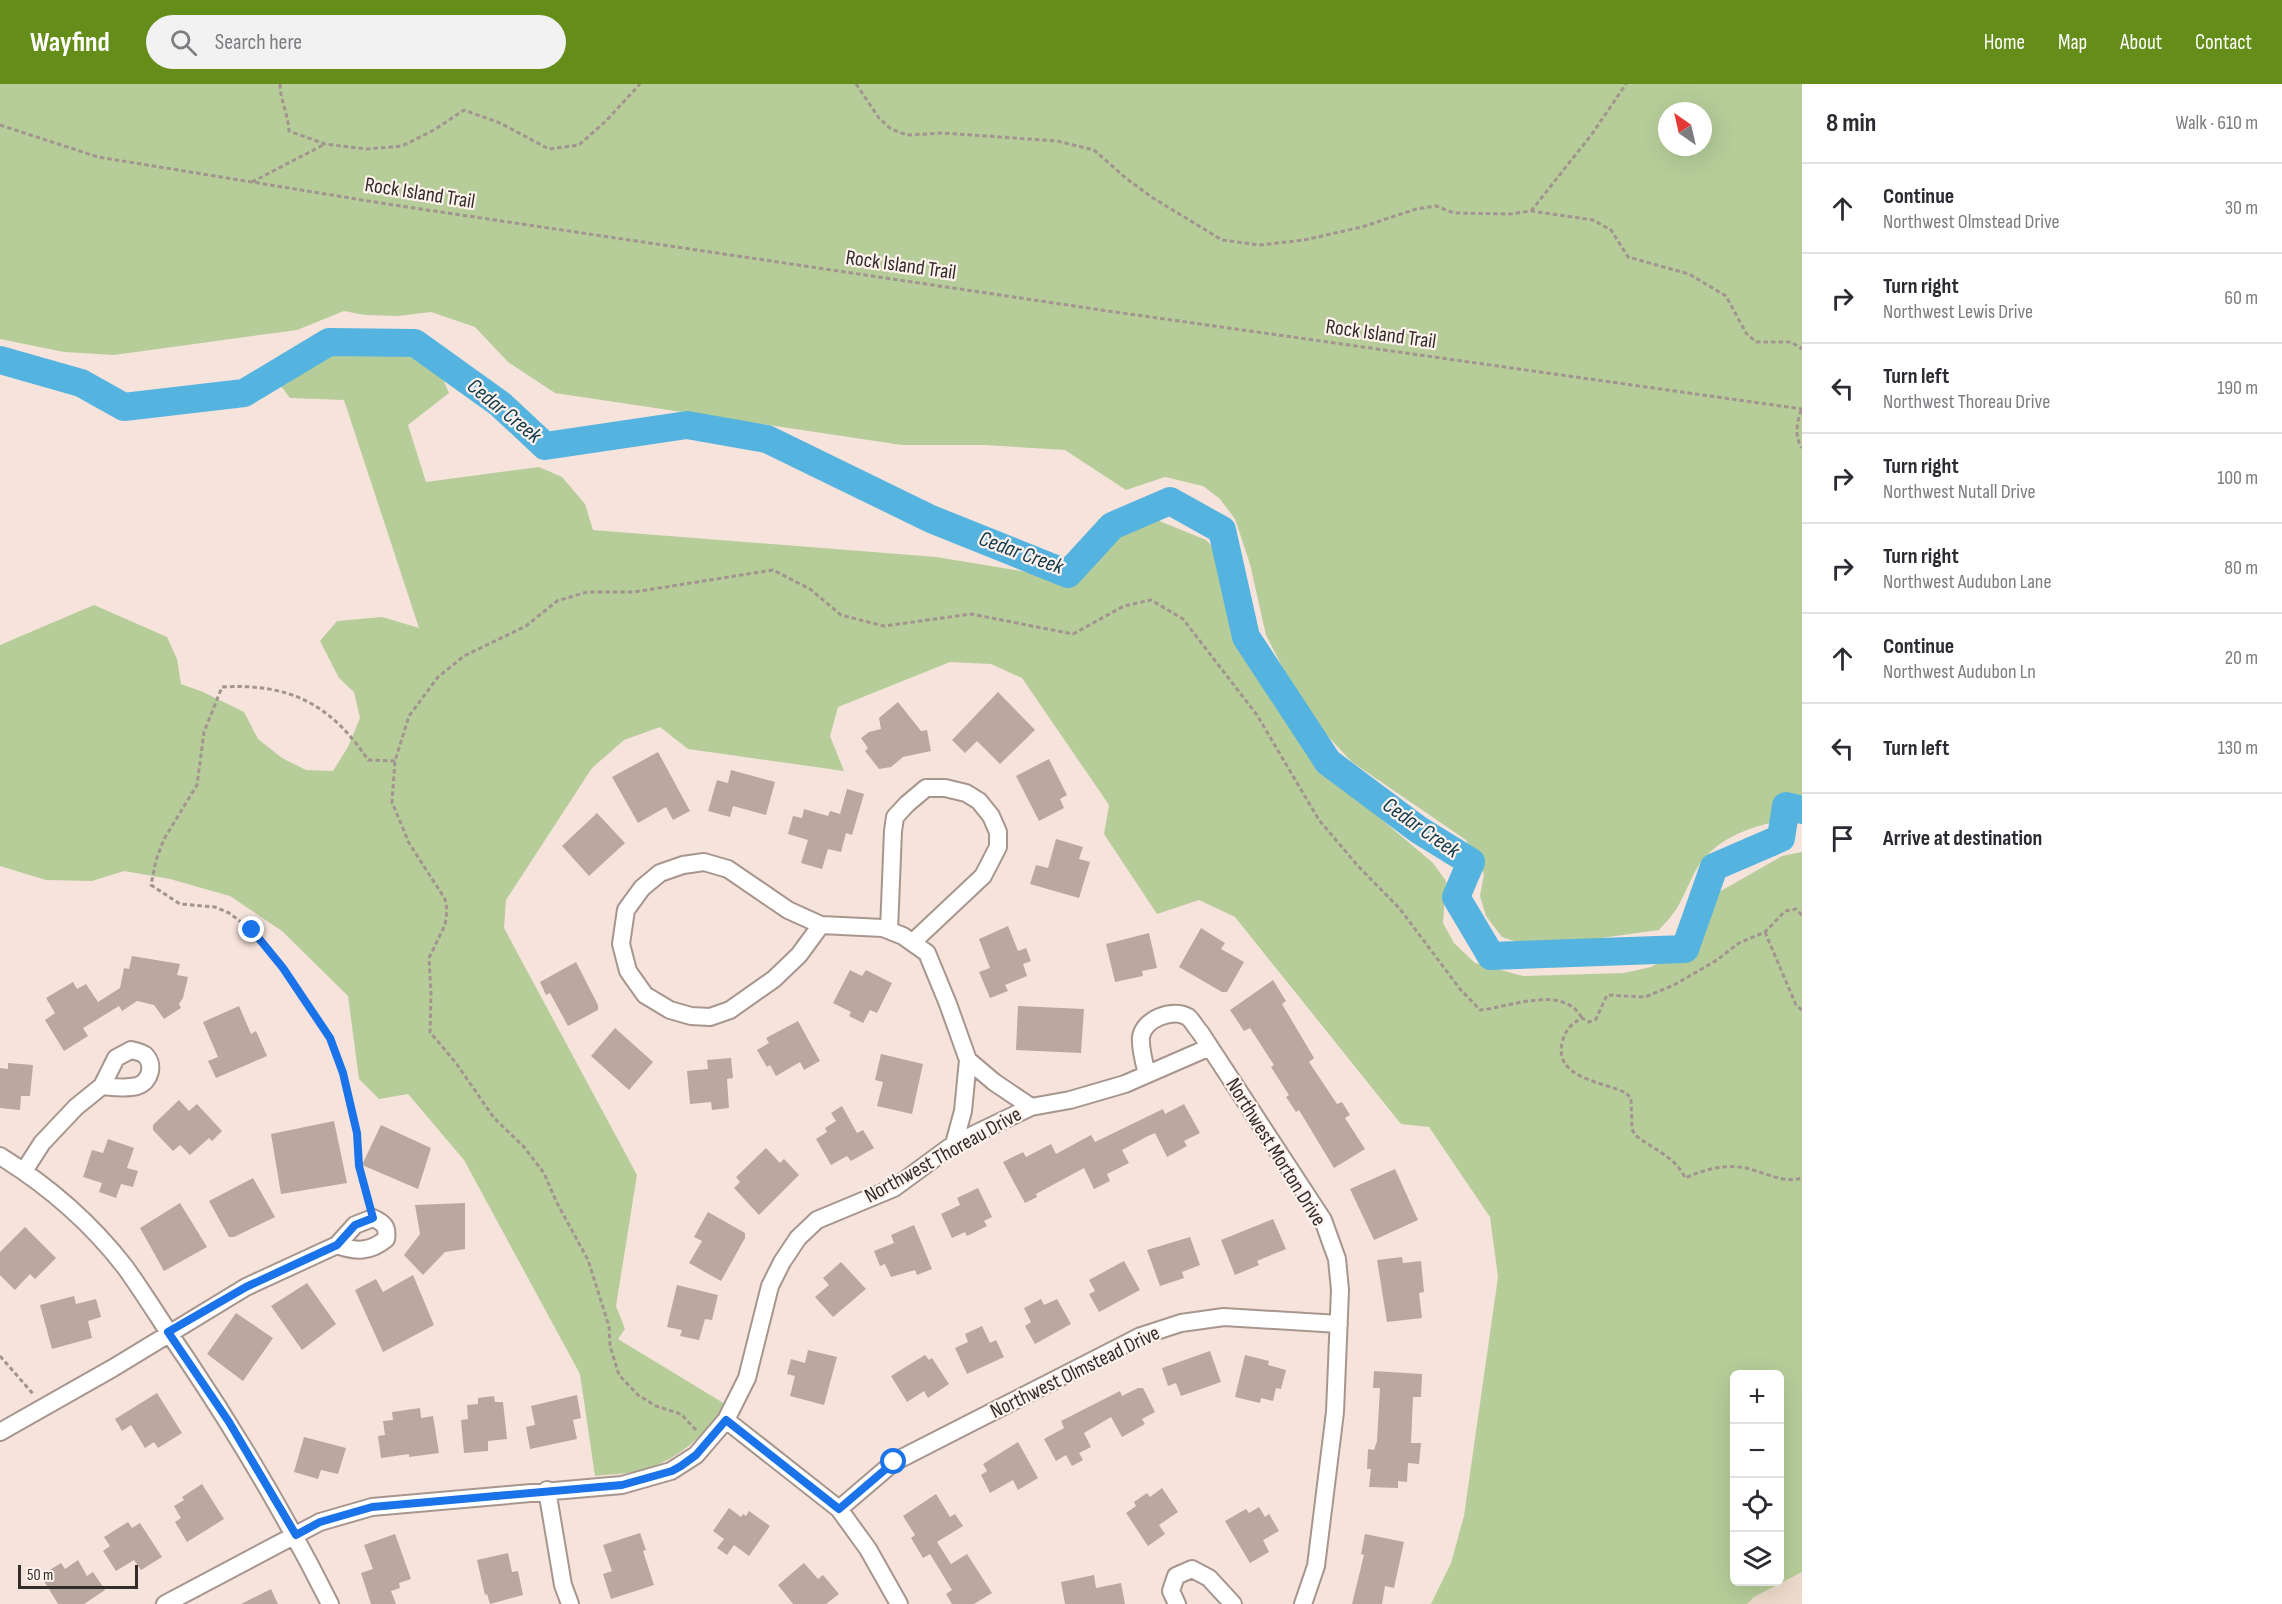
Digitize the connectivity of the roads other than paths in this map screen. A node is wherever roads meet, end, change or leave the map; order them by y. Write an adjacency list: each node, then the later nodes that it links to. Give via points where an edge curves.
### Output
1 (821, 925): 1 (street, via 788,910 728,869 704,862 660,873 642,888 626,910 621,944 628,971 645,995 670,1010 710,1017 730,1010 774,980); 2 (street)
2 (889, 930): 3 (street); 3 (street, via 895,818 926,788 966,793 991,816 998,832 998,847 983,876)
3 (910, 941): 5 (street, via 927,953 934,966)
4 (1210, 1047): 6 (street, Northwest Thoreau Drive); 6 (street, Northwest Morton Drive, via 1188,1017 1171,1014 1152,1019 1141,1034); 13 (street, Northwest Morton Drive, via 1323,1220 1337,1259)
5 (968, 1060): 8 (street); 9 (street, via 963,1111)
6 (1147, 1074): 8 (street, Northwest Thoreau Drive, via 1070,1100)
7 (102, 1086): 11 (street, via 42,1143)
8 (1030, 1107): 9 (street, Northwest Thoreau Drive)
9 (954, 1144): 15 (street, Northwest Thoreau Drive, via 894,1188 817,1220 798,1238 770,1286 747,1378)
10 (0, 1156): 11 (street)
11 (24, 1171): 14 (street, via 72,1209 124,1266)
12 (337, 1245): 12 (street, via 355,1225 373,1218 383,1222 387,1232 386,1239 377,1247 364,1251); 14 (street, via 246,1287)
13 (1338, 1324): 18 (street, Northwest Olmstead Drive, via 1224,1317 1181,1323 1141,1336 894,1462); 26 (street, Northwest Morton Drive, via 1335,1412 1317,1566)
14 (168, 1332): 16 (street); 19 (street, via 229,1422)
15 (726, 1420): 17 (street, Northwest Thoreau Drive, via 696,1455 672,1471 622,1485); 18 (street)
16 (0, 1432)
17 (547, 1490): 19 (street, Northwest Thoreau Drive, via 372,1507 320,1522); 22 (street, via 563,1585)
18 (839, 1509): 23 (street, via 868,1549)
19 (296, 1535): 20 (street, Northwest Thoreau Drive); 21 (street)
20 (165, 1604)
21 (330, 1604)
22 (570, 1604)
23 (899, 1604)
24 (1177, 1604): 25 (street, via 1171,1591 1176,1575 1192,1569 1209,1578)
25 (1233, 1604)
26 (1303, 1604)

